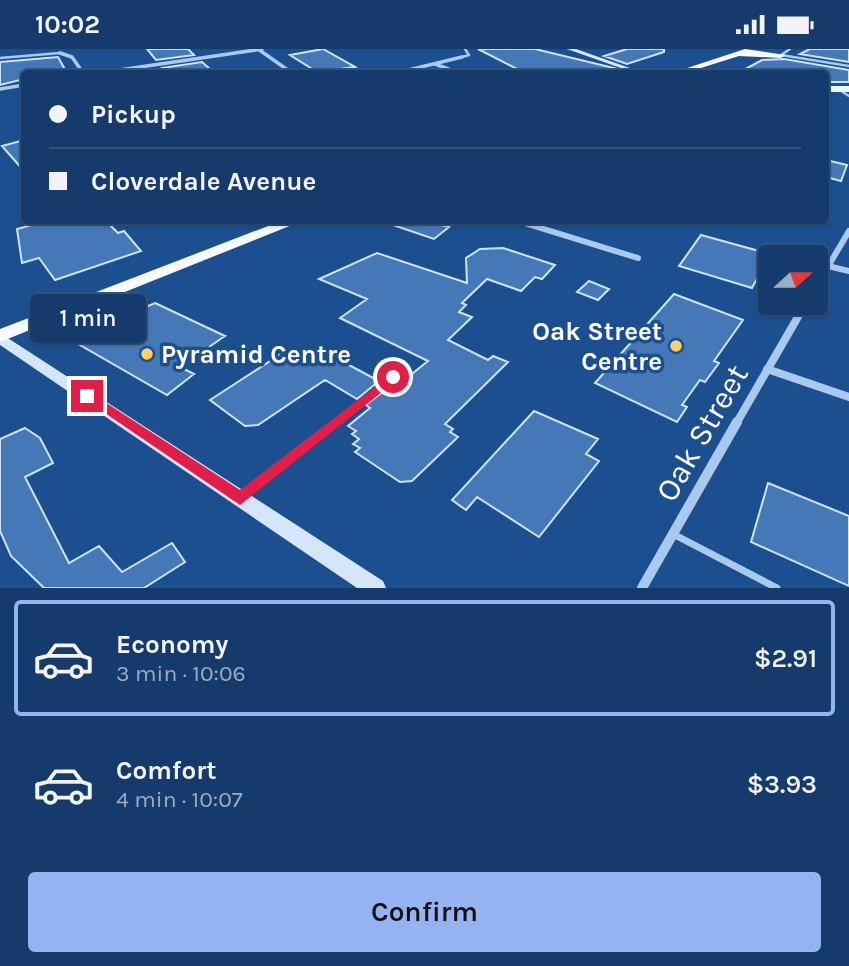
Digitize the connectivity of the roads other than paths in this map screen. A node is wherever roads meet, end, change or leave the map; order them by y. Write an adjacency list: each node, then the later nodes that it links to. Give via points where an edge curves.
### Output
1 (259, 49): 14 (street); 15 (street)
2 (465, 49): 8 (lane, via 469,55)
3 (570, 49): 18 (main road)
4 (754, 49): 5 (highway)
5 (739, 50): 10 (highway)
6 (785, 52): 10 (highway); 12 (lane)
7 (60, 53): 9 (lane); 13 (street, via 72,57)
8 (462, 57): 11 (street)
9 (0, 58)
10 (722, 58): 19 (highway)
11 (435, 64): 16 (street); 17 (street)
12 (849, 66)
13 (81, 70)
14 (119, 70)
15 (288, 70)
16 (409, 70)
17 (451, 70)
18 (631, 70)
19 (698, 70)
20 (21, 86): 21 (street)
21 (0, 89)
22 (844, 89): 23 (lane)
23 (849, 96)
24 (286, 224): 31 (highway)
25 (528, 224): 27 (street)
26 (849, 231): 28 (street)
27 (638, 258)
28 (828, 266): 29 (street)
29 (849, 271)
30 (799, 315): 32 (street, Oak Street)
31 (0, 337): 35 (main road)
32 (767, 369): 34 (street); 36 (street, Oak Street)
33 (393, 377): 35 (lane)
34 (849, 397)
35 (240, 498): 37 (main road)
36 (673, 534): 38 (street, Oak Street); 39 (lane)
37 (375, 588)
38 (642, 588)
39 (776, 588)

